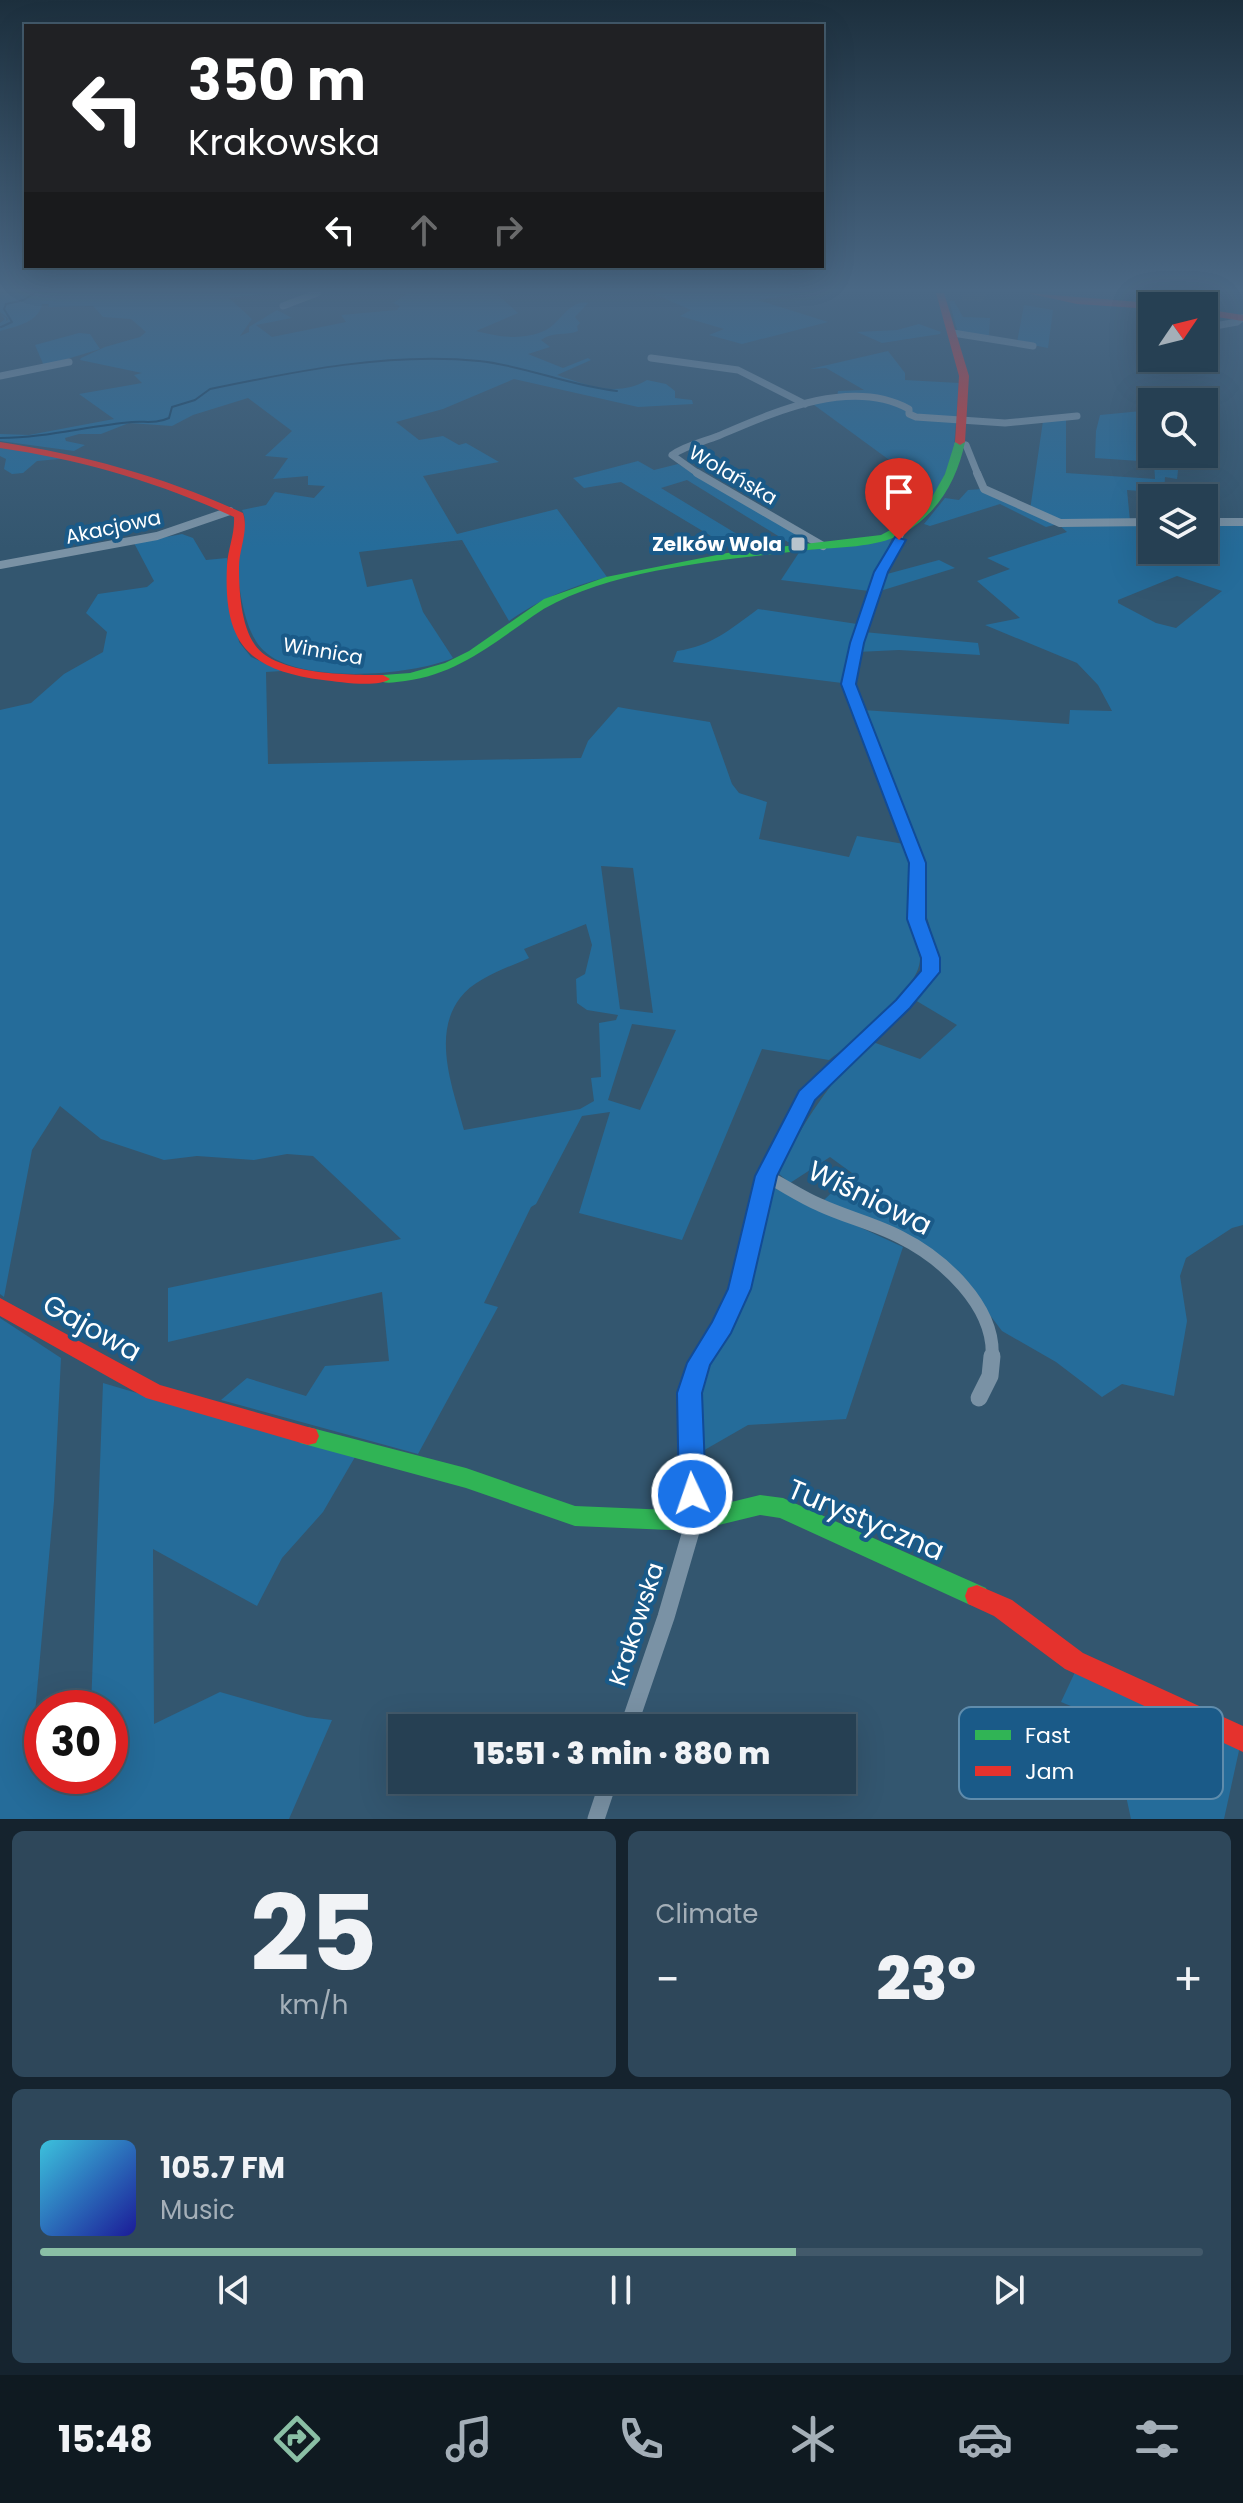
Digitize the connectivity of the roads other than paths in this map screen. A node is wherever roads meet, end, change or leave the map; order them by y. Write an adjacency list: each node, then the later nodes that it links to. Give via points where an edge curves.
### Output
1 (754, 378): 3 (street)
2 (964, 378): 5 (street)
3 (805, 404): 5 (street, Wolańska, via 868,396 902,402 916,417); 13 (street, Wolańska, via 671,456)
4 (1077, 416): 5 (street, Wolańska, via 1005,423)
5 (962, 418): 6 (street)
6 (958, 444): 9 (street, via 971,451 984,489 1050,521); 12 (street, via 958,457 938,501 918,524)
7 (0, 445): 8 (street, via 69,454 119,468)
8 (230, 511): 13 (street, Winnica, via 242,523 233,559 249,646 276,665 346,678 388,679 446,668 564,593 753,552); 14 (street, Akacjowa, via 157,536)
9 (1138, 522)
10 (1218, 522): 11 (street)
11 (1243, 522)
12 (900, 534): 13 (street); 15 (street, Krakowska, via 881,572 848,684 918,863 916,919 931,958 930,972 807,1096)
13 (823, 546)
14 (0, 565)
15 (766, 1176): 18 (street, Wiśniowa, via 910,1242 957,1277 984,1317 990,1336 990,1382); 19 (street, Krakowska, via 740,1289 699,1363 689,1393)
16 (0, 1306): 17 (street, Gajowa)
17 (161, 1393): 19 (street, Turystyczna, via 466,1478 575,1516)
18 (979, 1398)
19 (694, 1521): 20 (street, Turystyczna, via 760,1505 783,1508 1003,1608 1074,1661); 21 (street, Krakowska)
20 (1174, 1707)
21 (633, 1714)
22 (1223, 1730): 23 (street, Turystyczna)
23 (1243, 1739)
24 (604, 1794): 25 (street)
25 (596, 1819)

